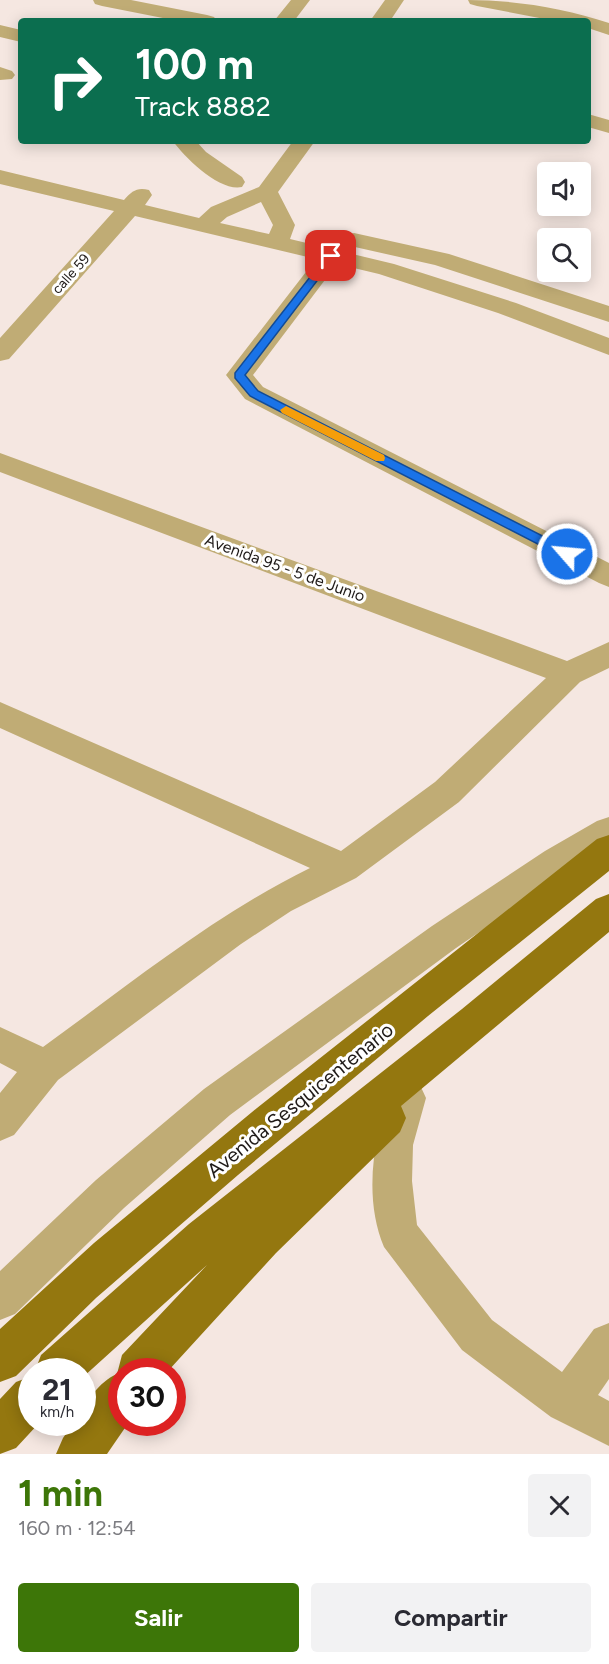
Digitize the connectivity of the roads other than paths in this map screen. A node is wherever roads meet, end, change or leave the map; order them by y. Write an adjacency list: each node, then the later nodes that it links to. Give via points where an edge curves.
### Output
1 (102, 0): 5 (street)
2 (301, 0): 6 (street)
3 (395, 0): 7 (street)
4 (477, 0): 8 (street)
5 (192, 18)
6 (286, 18)
7 (382, 18)
8 (570, 18)
9 (591, 23): 10 (street)
10 (609, 29)
11 (0, 31): 12 (street)
12 (18, 35)
13 (591, 121): 14 (street)
14 (609, 127)
15 (187, 144): 19 (street, via 198,157)
16 (302, 144): 20 (street)
17 (0, 159): 21 (street)
18 (0, 177): 21 (street)
19 (234, 182)
20 (267, 192): 22 (street); 23 (street)
21 (135, 202): 22 (street); 27 (street, calle 59)
22 (211, 219): 23 (street)
23 (280, 235): 24 (street); 25 (street, via 441,259)
24 (331, 256): 26 (street, via 496,305); 29 (street, via 239,375 254,393)
25 (609, 314)
26 (609, 346)
27 (0, 352)
28 (0, 462): 31 (street, Avenida 95 - 5 de Junio)
29 (609, 576)
30 (609, 654): 31 (street)
31 (569, 674): 35 (street, via 447,792)
32 (0, 714): 35 (street)
33 (609, 831): 42 (street, via 444,937 217,1102 110,1194)
34 (609, 850): 46 (main road, Avenida Sesquicentenario, via 171,1205)
35 (344, 868): 39 (street, via 279,900 229,933)
36 (609, 910): 37 (main road)
37 (476, 1022): 40 (main road); 44 (main road, via 204,1239)
38 (0, 1044): 39 (street)
39 (45, 1067): 41 (street)
40 (407, 1098): 45 (main road, via 261,1238); 47 (street, via 394,1146 392,1181 398,1233 477,1335)
41 (0, 1122)
42 (0, 1299)
43 (609, 1344): 47 (street)
44 (71, 1358)
45 (150, 1358)
46 (0, 1360)
47 (566, 1401): 50 (street)
48 (18, 1413): 51 (main road)
49 (108, 1414): 52 (main road)
50 (609, 1424)
51 (0, 1432)
52 (79, 1454)

